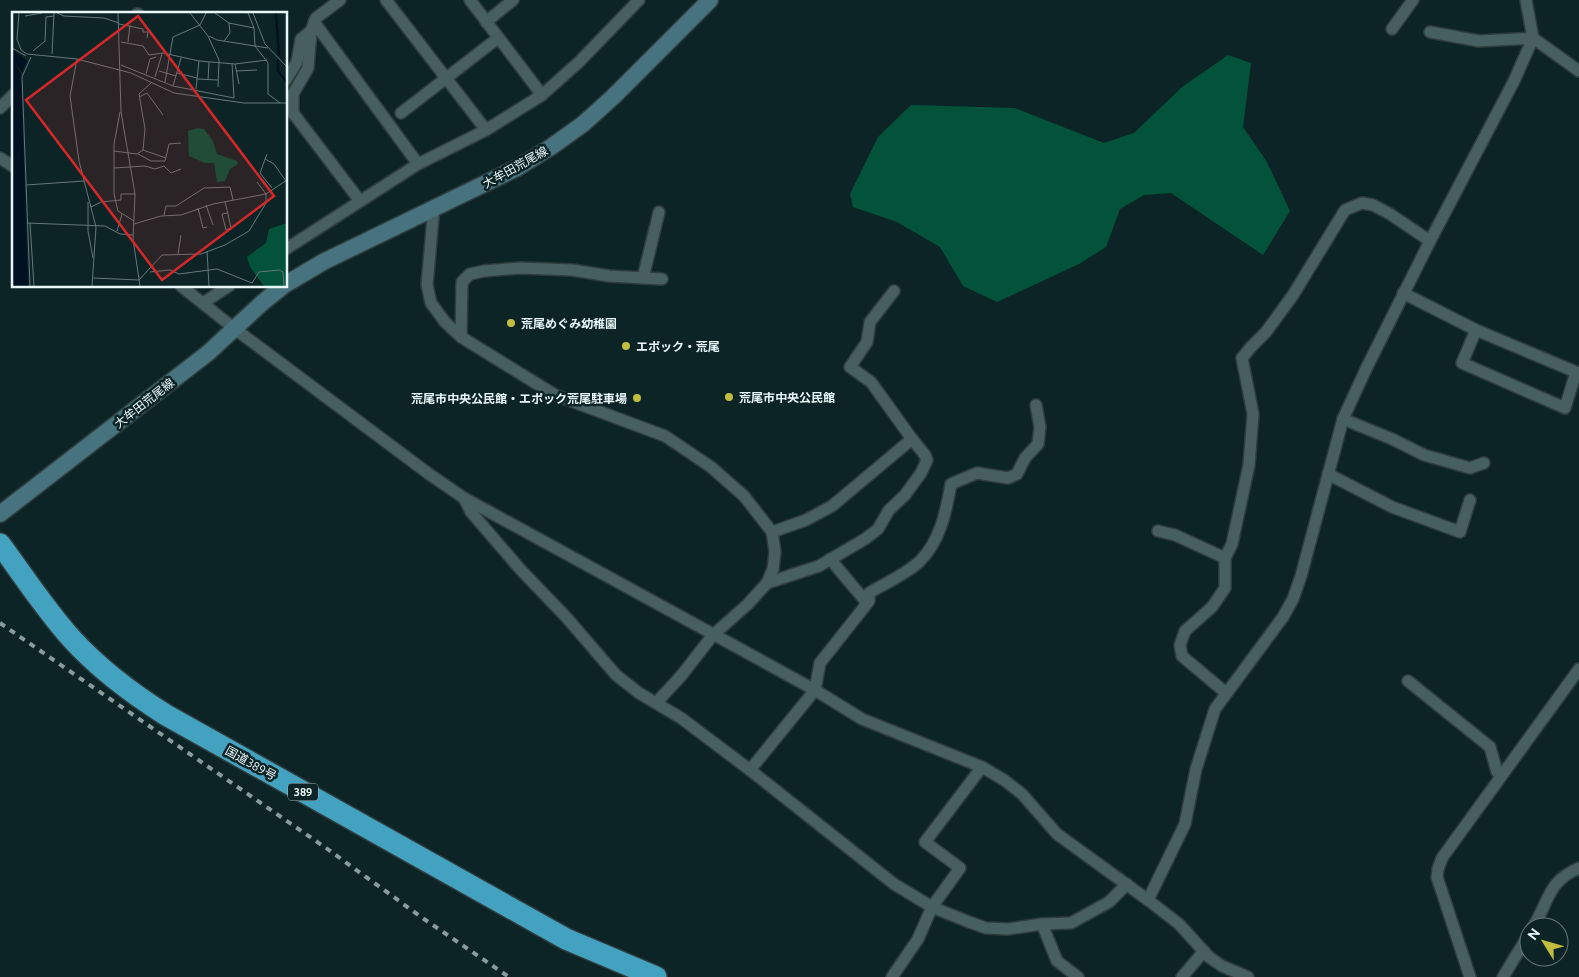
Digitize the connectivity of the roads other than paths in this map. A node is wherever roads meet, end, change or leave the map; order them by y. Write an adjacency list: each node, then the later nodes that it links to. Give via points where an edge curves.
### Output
1 (340, 0): 10 (street, via 316,18)
2 (386, 0): 17 (street)
3 (470, 0): 9 (street)
4 (513, 0): 9 (street)
5 (639, 0): 18 (street)
6 (710, 0): 27 (main road, 大牟田荒尾線, via 583,124 517,168)
7 (1413, 0): 11 (street)
8 (1526, 0): 14 (street)
9 (486, 22): 13 (street)
10 (313, 27): 16 (street, via 301,39 297,62); 24 (street); 26 (street, via 308,68 293,94 293,113)
11 (1392, 29)
12 (1430, 32): 14 (street, via 1479,41)
13 (498, 38): 17 (street); 18 (street)
14 (1533, 38): 15 (street); 29 (street, via 1514,81)
15 (1579, 71)
16 (288, 77)
17 (446, 78): 21 (street); 22 (street)
18 (542, 95): 22 (street)
19 (12, 96): 20 (street)
20 (0, 108)
21 (400, 113)
22 (486, 130): 24 (street)
23 (0, 158): 25 (street)
24 (418, 164): 26 (street)
25 (12, 166)
26 (360, 201): 30 (street)
27 (434, 208): 33 (main road, 大牟田荒尾線, via 323,262); 42 (street, via 427,285 432,303)
28 (659, 212): 31 (street)
29 (1430, 241): 38 (street); 54 (street, via 1374,205 1362,203 1345,210 1293,295 1242,358 1253,414 1249,465 1232,544)
30 (288, 248)
31 (644, 278): 32 (street); 42 (street, via 520,268 470,274 462,282)
32 (662, 279)
33 (288, 283)
34 (184, 288): 39 (street)
35 (227, 288): 39 (street)
36 (281, 288): 40 (main road, 大牟田荒尾線)
37 (894, 291): 45 (street, via 870,322 867,342 850,367 870,382)
38 (1403, 294): 41 (street); 44 (street)
39 (203, 303): 40 (street)
40 (235, 329): 48 (street); 50 (main road, 大牟田荒尾線)
41 (1476, 330): 41 (street, via 1576,372 1565,408 1462,363)
42 (461, 337): 52 (street, via 555,394 665,436 712,467 744,496)
43 (1036, 405): 57 (street, via 1040,427 1038,444 1025,458 1018,474 1008,478 977,473 952,484 943,521 928,552 918,563 869,593)
44 (1343, 419): 46 (street, via 1424,455 1470,468); 47 (street)
45 (912, 439): 52 (street, via 832,506 806,520); 55 (street, via 927,460 921,473 889,510 878,529)
46 (1484, 463)
47 (1328, 474): 49 (street, via 1392,507 1460,532); 62 (street, via 1293,599)
48 (464, 498): 58 (street); 63 (street, via 471,512 604,663 639,694)
49 (1470, 500)
50 (0, 514)
51 (1158, 531): 54 (street, via 1175,534)
52 (772, 532): 56 (street, via 773,569)
53 (0, 544): 75 (highway, 国道389号 / 389, via 72,638 131,692 166,715 566,939)
54 (1224, 558): 62 (street, via 1224,588 1212,607 1185,631 1180,646 1182,656)
55 (830, 559): 56 (street, via 819,566); 57 (street)
56 (767, 582): 58 (street)
57 (867, 603): 61 (street, via 820,663)
58 (713, 635): 61 (street); 63 (street)
59 (1579, 670): 66 (street)
60 (1408, 681): 66 (street, via 1490,747 1497,772)
61 (815, 690): 64 (street, via 862,719); 65 (street)
62 (1226, 693): 69 (street, via 1215,709 1205,736 1186,824)
63 (656, 703): 65 (street)
64 (982, 767): 68 (street, via 1022,794 1057,834); 70 (street, via 925,842 960,868)
65 (750, 770): 70 (street, via 894,884)
66 (1502, 775): 80 (street, via 1442,858 1438,869 1437,877)
67 (1579, 868): 71 (street, via 1553,885)
68 (1127, 884): 69 (street); 72 (street, via 1109,902 1071,923)
69 (1148, 900): 74 (street, via 1179,924)
70 (932, 906): 72 (street, via 986,928 1008,929); 76 (street, via 918,939)
71 (1539, 917)
72 (1042, 924): 77 (street, via 1057,961)
73 (1519, 951): 81 (street)
74 (1204, 952): 78 (street); 79 (street, via 1222,966)
75 (656, 977)
76 (892, 977)
77 (1078, 977)
78 (1182, 977)
79 (1248, 977)
80 (1470, 977)
81 (1503, 977)

